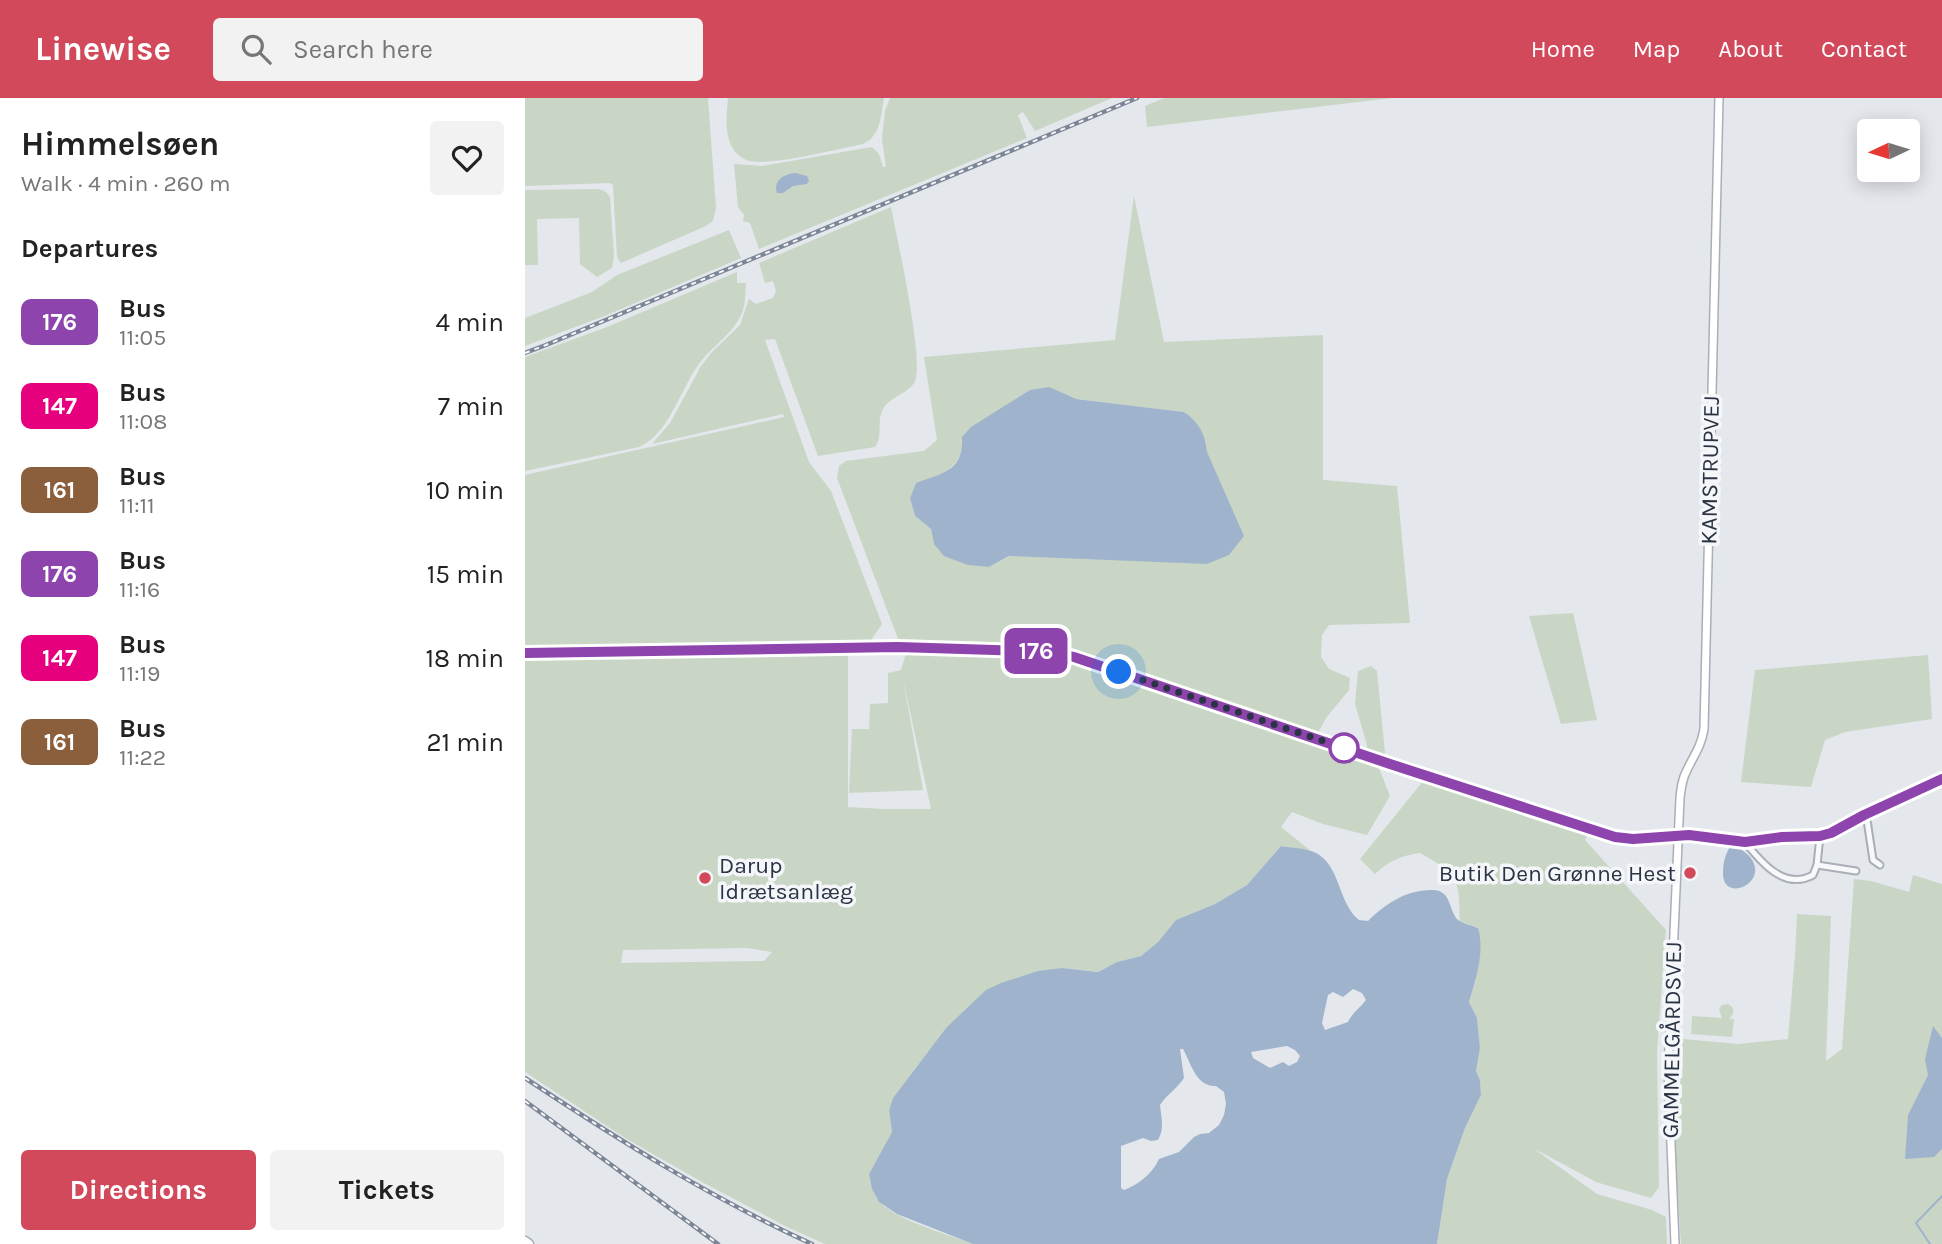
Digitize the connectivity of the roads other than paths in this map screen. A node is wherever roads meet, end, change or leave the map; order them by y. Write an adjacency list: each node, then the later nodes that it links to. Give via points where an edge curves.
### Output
1 (1719, 98): 5 (street, KAMSTRUPVEJ, via 1704,729 1682,782)
2 (525, 653): 5 (street, via 898,647 1054,652 1603,835 1633,839)
3 (1942, 779): 4 (street)
4 (1864, 815): 6 (street); 9 (street, via 1873,860)
5 (1679, 836): 7 (street); 11 (street, GAMMELGÅRDSVEJ, via 1668,1060)
6 (1820, 836): 7 (street); 8 (street)
7 (1745, 842): 8 (street, via 1762,864 1787,878 1808,878)
8 (1817, 865): 10 (street)
9 (1880, 865)
10 (1856, 870)
11 (1675, 1244)

